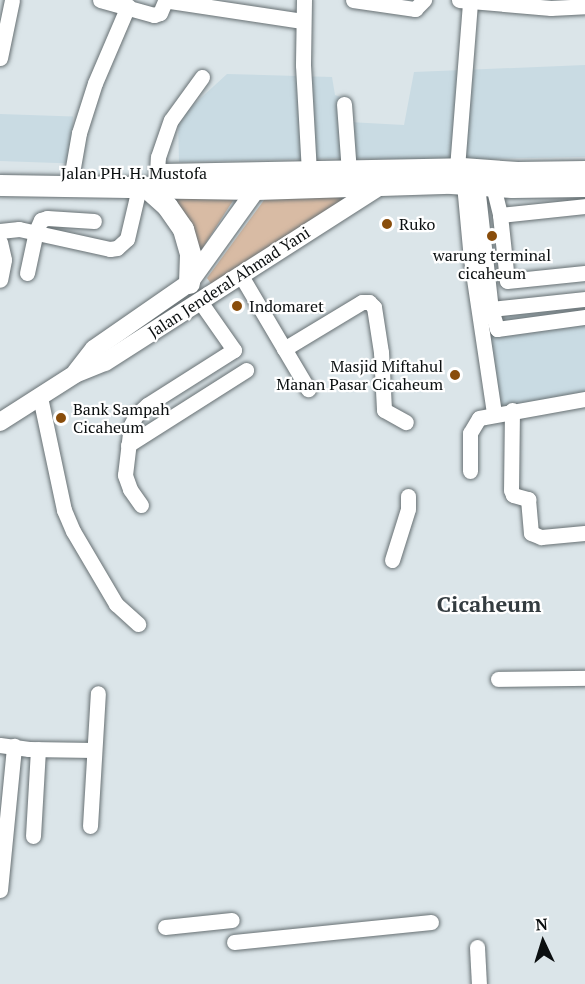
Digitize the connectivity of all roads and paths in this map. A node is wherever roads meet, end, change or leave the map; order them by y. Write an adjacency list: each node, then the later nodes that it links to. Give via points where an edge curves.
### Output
1 (12, 0): 11 (street)
2 (100, 0): 9 (street)
3 (304, 0): 10 (street)
4 (353, 0): 5 (street, via 416,9)
5 (424, 0)
6 (464, 1): 7 (street); 20 (street)
7 (491, 2): 8 (street)
8 (575, 4)
9 (128, 6): 10 (street, via 156,15 170,0); 17 (street, via 95,83 79,133)
10 (303, 21): 18 (street)
11 (0, 58)
12 (202, 77): 21 (street, via 168,127)
13 (344, 104): 15 (street)
14 (585, 171): 20 (highway, via 517,172)
15 (350, 172): 18 (highway); 20 (highway)
16 (0, 173): 17 (highway, Jalan PH. H. Mustofa)
17 (72, 173): 21 (highway, Jalan PH. H. Mustofa)
18 (309, 173): 19 (highway)
19 (262, 181): 21 (highway, Jalan PH. H. Mustofa); 23 (highway); 35 (main road, Jalan Jenderal Ahmad Yani)
20 (473, 181): 23 (highway); 24 (highway); 26 (street); 37 (street); 45 (street, via 471,259)
21 (148, 184): 22 (highway, Jalan PH. H. Mustofa); 29 (street, via 127,239 117,248); 35 (highway, via 183,229)
22 (0, 185)
23 (380, 186): 33 (main road, Jalan Jenderal Ahmad Yani)
24 (585, 186)
25 (585, 207): 26 (street)
26 (500, 215): 32 (street, via 507,281)
27 (94, 221): 29 (street, via 44,219)
28 (0, 231): 29 (street)
29 (36, 231): 31 (street)
30 (0, 242): 34 (street, via 4,260)
31 (27, 273)
32 (585, 273)
33 (240, 274): 35 (main road, Jalan Jenderal Ahmad Yani); 39 (street)
34 (0, 280)
35 (194, 291): 42 (main road, Jalan Jenderal Ahmad Yani, via 94,349 75,374); 48 (street, via 234,350 147,405 131,425)
36 (585, 299): 37 (street)
37 (491, 309): 38 (street, via 497,329)
38 (585, 317)
39 (284, 349): 41 (street); 47 (street, via 369,302 374,307 381,352 384,410)
40 (246, 370): 48 (street)
41 (308, 389)
42 (40, 397): 46 (main road, Jalan Jenderal Ahmad Yani); 54 (street, via 64,510 73,531 116,604)
43 (585, 399): 44 (street)
44 (512, 411): 45 (street); 52 (street, via 510,490 513,495 528,499 531,533 541,537)
45 (494, 413): 49 (street, via 475,421 470,433)
46 (0, 422)
47 (406, 422)
48 (128, 445): 51 (street, via 125,475)
49 (470, 471)
50 (408, 496): 53 (street, via 408,509)
51 (141, 505)
52 (585, 533)
53 (392, 561)
54 (138, 624)
55 (585, 678): 56 (street)
56 (498, 679)
57 (98, 693): 60 (street)
58 (7, 746): 59 (street); 63 (street)
59 (38, 749): 60 (street); 62 (street)
60 (94, 750): 61 (street)
61 (90, 826)
62 (33, 836)
63 (0, 891)
64 (232, 920): 66 (street)
65 (431, 922): 67 (street)
66 (165, 927)
67 (234, 942)
68 (477, 946): 69 (street)
69 (479, 984)

